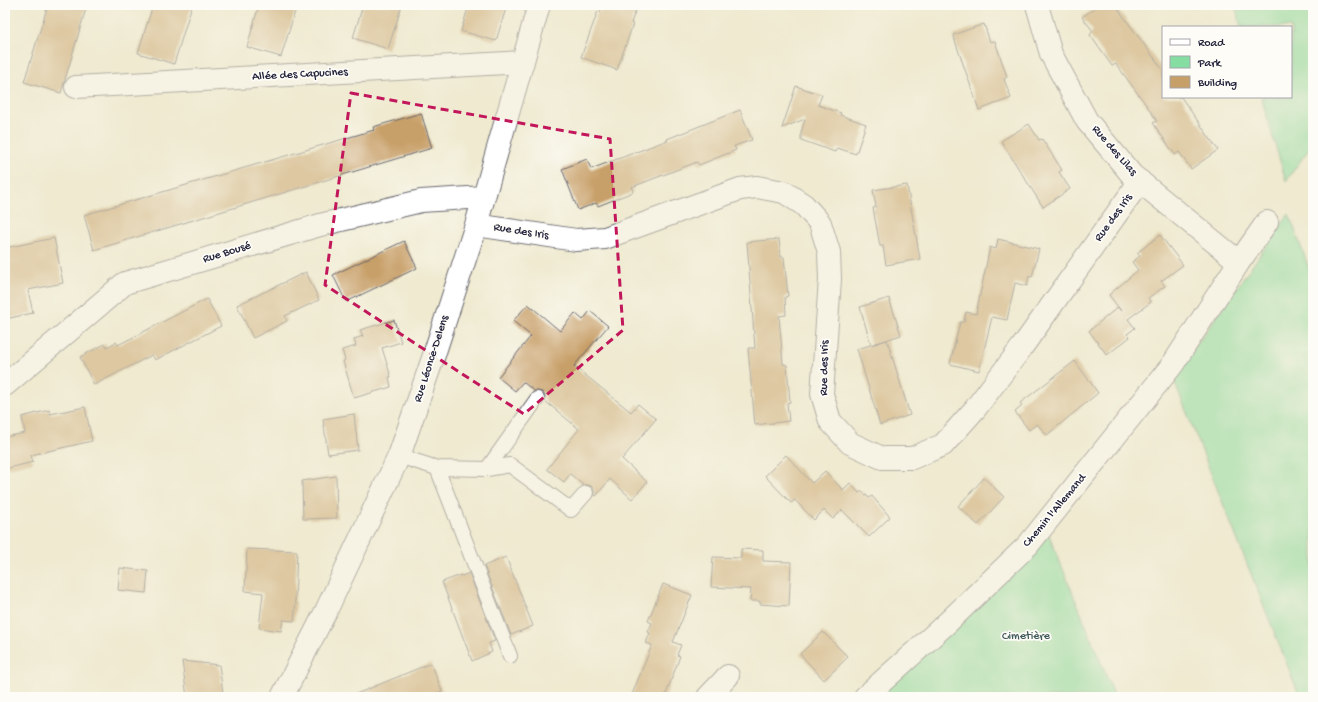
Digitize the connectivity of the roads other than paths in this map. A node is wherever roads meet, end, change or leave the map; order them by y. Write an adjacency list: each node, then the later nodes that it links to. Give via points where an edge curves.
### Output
1 (539, 5): 3 (street, Rue Léonce-Delens)
2 (1037, 5): 5 (street, Rue des Lilas, via 1051,54 1087,121 1132,175)
3 (523, 62): 4 (street, Allée des Capucines); 6 (street, Rue Léonce-Delens)
4 (76, 87)
5 (1140, 181): 8 (street, Rue des Iris, via 1022,348 975,409 943,445 912,458 882,458 850,443 830,421 822,394 830,279 829,252 820,223 804,205 784,192 757,188 740,189 605,238 576,240); 9 (street, Rue des Lilas)
6 (484, 197): 8 (street, Rue Léonce-Delens); 10 (street, Rue Bousé, via 421,201 320,225 125,283)
7 (1268, 222): 9 (street, Chemin l'Allemand)
8 (476, 225): 12 (street, Rue Léonce-Delens)
9 (1239, 262): 20 (street, Chemin l'Allemand, via 1173,364 1028,545)
10 (5, 385)
11 (537, 399): 14 (lane)
12 (399, 456): 13 (lane); 18 (street, Rue Léonce-Delens, via 326,611)
13 (437, 468): 14 (lane); 16 (lane)
14 (487, 469): 15 (lane, via 510,465 571,510)
15 (586, 493)
16 (510, 656)
17 (728, 676): 19 (street)
18 (282, 697)
19 (708, 697)
20 (865, 697)

